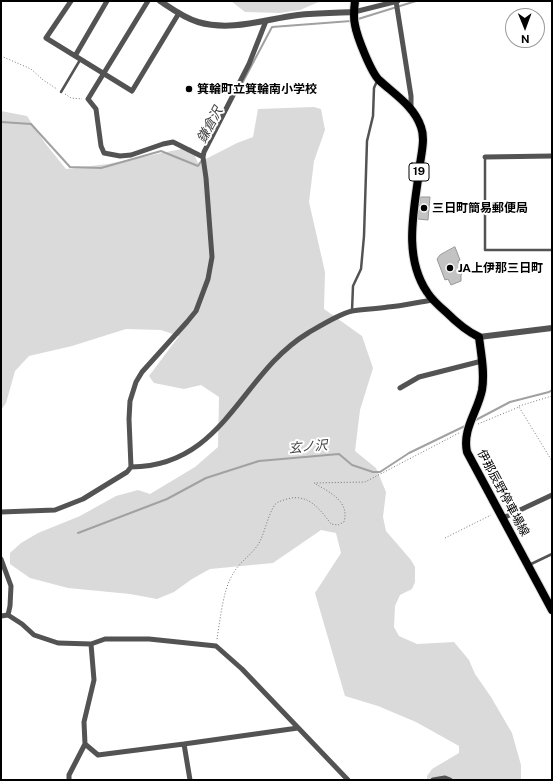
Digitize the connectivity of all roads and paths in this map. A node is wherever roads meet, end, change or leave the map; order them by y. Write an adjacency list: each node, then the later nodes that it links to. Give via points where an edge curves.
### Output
1 (71, 1): 11 (street, via 46,38)
2 (107, 1): 11 (street)
3 (148, 1): 13 (street)
4 (160, 1): 8 (street)
5 (355, 1): 7 (main road, 19)
6 (397, 1): 7 (street); 17 (street)
7 (354, 12): 9 (street, via 298,15); 14 (main road, 19, via 357,33)
8 (179, 13): 9 (street, via 198,22 219,26); 13 (street, via 132,91)
9 (266, 21): 19 (street, via 249,64)
10 (1, 56): 15 (path, via 31,69)
11 (75, 56): 12 (street)
12 (80, 60): 13 (street); 15 (lane)
13 (103, 73): 16 (street)
14 (378, 78): 17 (main road, 19); 23 (lane, via 374,88 373,116 367,141 361,269 353,286)
15 (61, 92): 16 (path, via 71,98)
16 (88, 99): 19 (street, via 96,109 104,153 131,155 173,142)
17 (411, 109): 22 (main road, 19, via 422,127 423,136 413,215 412,254 426,291)
18 (552, 156): 20 (street)
19 (203, 157): 32 (street, via 212,257 208,279 196,311 136,382 130,401 129,418)
20 (485, 157): 21 (lane, via 485,250)
21 (552, 250)
22 (433, 300): 23 (street); 25 (main road, 19, via 468,332)
23 (352, 312): 32 (street, via 308,333 284,351 205,441 167,462)
24 (552, 328): 25 (street)
25 (479, 337): 26 (main road, 伊那辰野停車場線)
26 (482, 361): 27 (street, via 419,377); 30 (main road, 伊那辰野停車場線, via 482,390)
27 (400, 388)
28 (552, 396): 29 (path)
29 (518, 407): 30 (path); 31 (path)
30 (467, 429): 35 (main road, 伊那辰野停車場線, via 466,452); 44 (path, via 364,482 314,483 343,504 346,515 344,522 338,525 332,524 304,498 278,502 257,546 233,574 227,589)
31 (552, 461)
32 (131, 467): 34 (street, via 83,499 55,510)
33 (552, 495): 35 (street)
34 (1, 512)
35 (501, 514): 36 (path); 39 (main road, 伊那辰野停車場線)
36 (445, 538)
37 (552, 554): 39 (lane)
38 (1, 559): 42 (street, via 11,586)
39 (528, 566): 40 (main road, 伊那辰野停車場線)
40 (552, 610)
41 (1, 616): 42 (street)
42 (8, 616): 43 (street, via 34,635 58,643)
43 (91, 644): 44 (street, via 104,639); 46 (street, via 94,680 84,722)
44 (216, 646): 45 (street, via 242,669)
45 (298, 728): 47 (street); 50 (street)
46 (85, 744): 47 (street, via 98,755); 48 (street, via 69,775)
47 (184, 744): 49 (street)
48 (69, 780)
49 (190, 780)
50 (348, 780)
51 (433, 780): 52 (street)
52 (450, 780)

